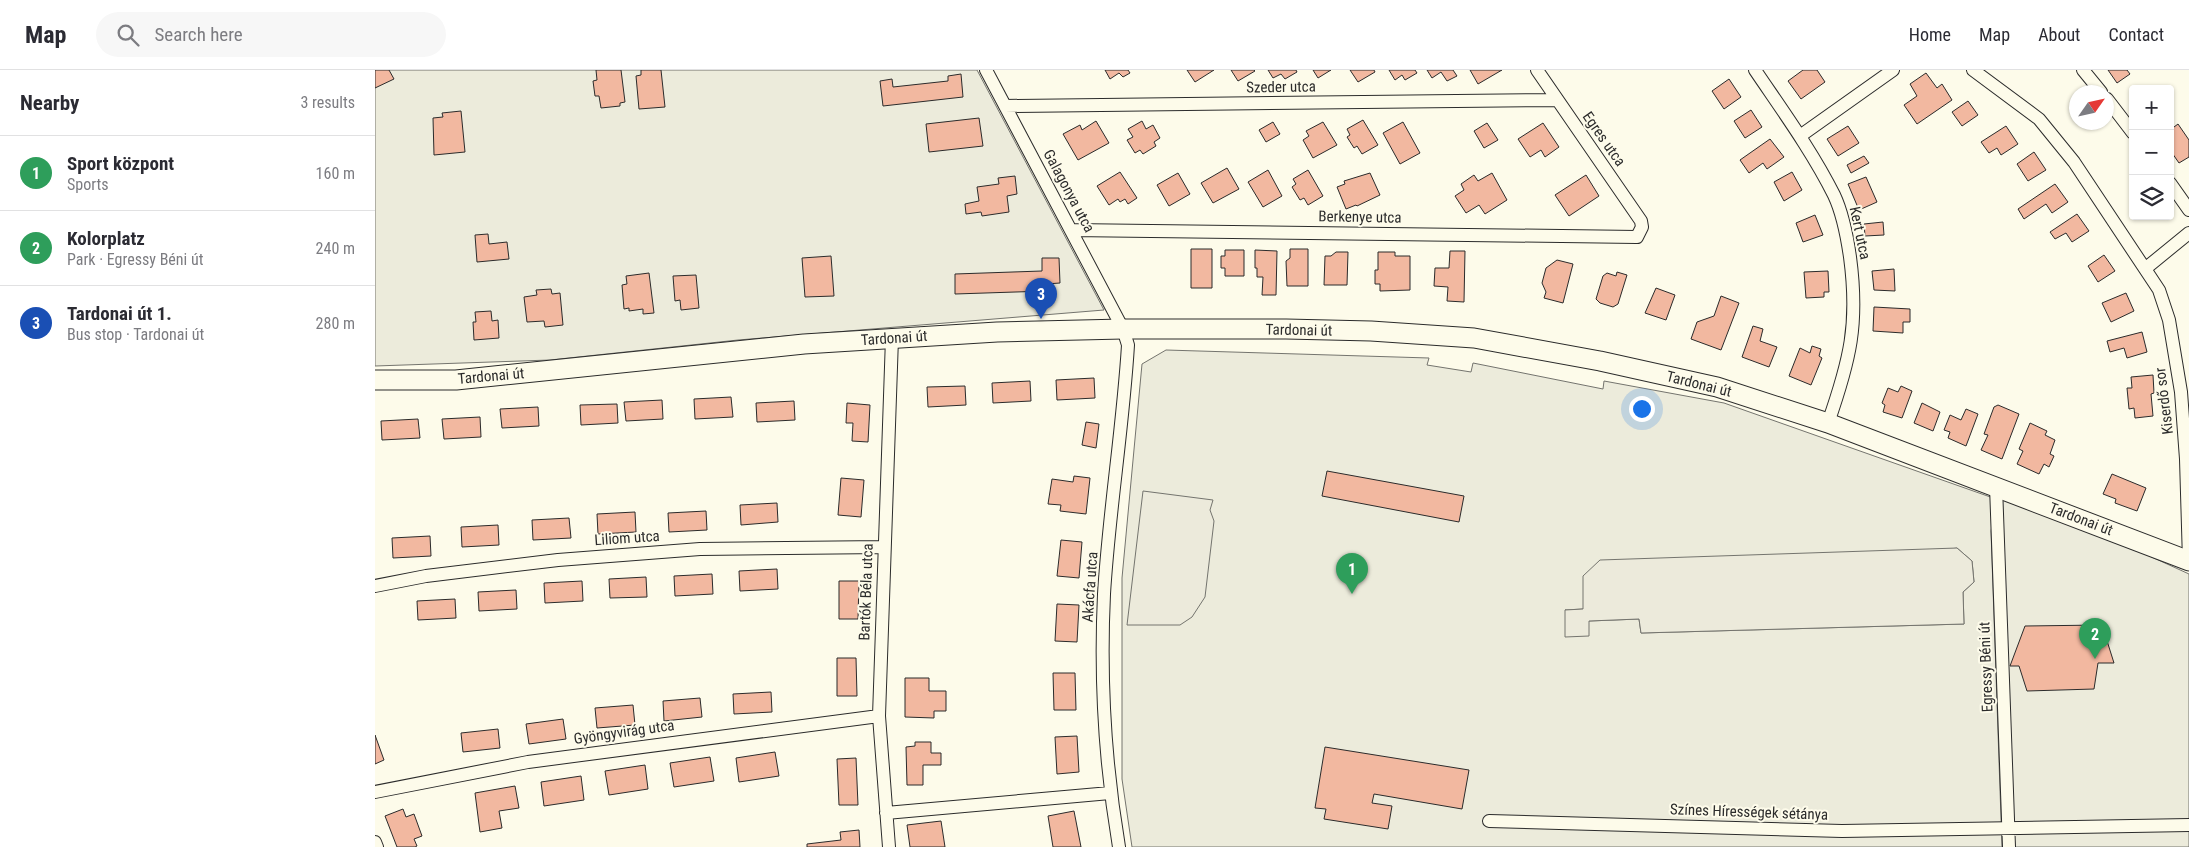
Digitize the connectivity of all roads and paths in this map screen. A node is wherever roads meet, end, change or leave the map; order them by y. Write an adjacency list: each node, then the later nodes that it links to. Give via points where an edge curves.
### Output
1 (986, 70): 9 (street, Galagonya utca)
2 (1537, 70): 8 (street, Egres utca)
3 (1755, 70): 12 (street, Kert utca)
4 (1893, 70): 12 (street)
5 (1973, 70): 18 (street, Kiserdő sor, via 2039,119 2074,162)
6 (2083, 70): 7 (street)
7 (2095, 85)
8 (1557, 100): 9 (street, Szeder utca); 15 (street, Egres utca, via 1641,221)
9 (1005, 106): 16 (street, Galagonya utca)
10 (2114, 108): 11 (street)
11 (2131, 130)
12 (1799, 136): 22 (street, Kert utca, via 1840,212 1855,291 1854,325 1846,368)
13 (2174, 189): 14 (street)
14 (2189, 210)
15 (1642, 227): 16 (street, Berkenye utca, via 1637,236)
16 (1071, 230): 19 (street, Galagonya utca)
17 (2189, 234): 18 (street)
18 (2145, 268): 25 (street, Kiserdő sor, via 2159,290 2169,320 2181,392)
19 (1123, 329): 20 (street, Tardonai út); 22 (street, Tardonai út, via 1371,330 1474,338 1713,385); 29 (street, Akácfa utca, via 1128,345 1127,360 1103,619)
20 (892, 338): 21 (street, Tardonai út, via 456,380); 24 (street, Bartók Béla utca)
21 (375, 380)
22 (1828, 423): 23 (street, Tardonai út)
23 (1996, 486): 25 (street, Tardonai út); 33 (street, Egressy Béni út)
24 (883, 547): 26 (street, Liliom utca, via 700,549 558,560 426,576); 27 (street, Bartók Béla utca)
25 (2189, 561)
26 (375, 586)
27 (879, 716): 28 (street, Gyöngyvirág utca, via 528,762); 30 (street, Bartók Béla utca)
28 (375, 792)
29 (1110, 793): 30 (street); 37 (street, Akácfa utca)
30 (886, 813): 36 (street, Bartók Béla utca)
31 (1489, 821): 33 (street, Színes Hírességek sétánya, via 1842,831)
32 (2189, 825): 33 (street, Színes Hírességek sétánya)
33 (2008, 829): 38 (street, Egressy Béni út)
34 (375, 842): 35 (street)
35 (377, 847)
36 (889, 847)
37 (1119, 847)
38 (2009, 847)

